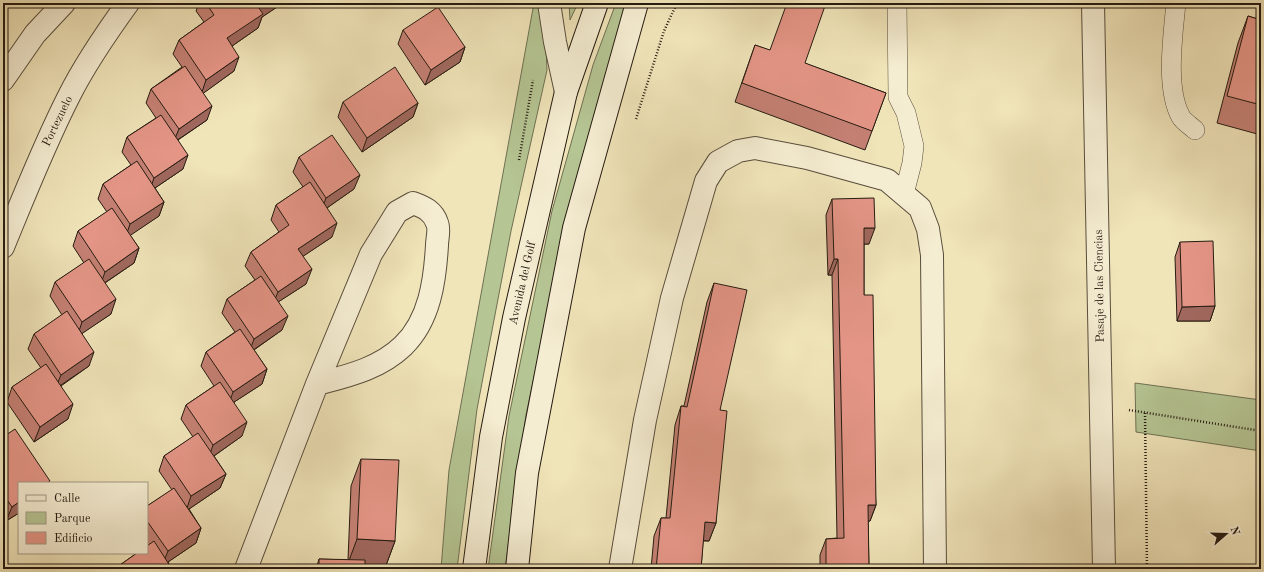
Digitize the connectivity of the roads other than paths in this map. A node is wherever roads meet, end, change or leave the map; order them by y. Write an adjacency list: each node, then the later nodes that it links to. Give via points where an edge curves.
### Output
1 (64, 3): 9 (street, via 35,34)
2 (128, 3): 13 (street, Portezuelo, via 70,94 46,143)
3 (549, 3): 10 (street, via 554,42)
4 (597, 3): 10 (street, Avenida del Golf)
5 (637, 3): 17 (street, via 574,228 527,473)
6 (897, 3): 12 (lane, via 898,97 906,113 914,146)
7 (1093, 3): 20 (street, Pasaje de las Ciencias)
8 (1176, 3): 11 (lane, via 1172,77 1176,105 1182,119)
9 (3, 80)
10 (566, 92): 16 (street, Avenida del Golf, via 514,318 491,437)
11 (1195, 130)
12 (904, 194): 18 (street, via 887,180 780,152 755,148 738,152 718,162 706,181 672,298 645,420); 19 (street, via 920,208 928,229 932,255)
13 (3, 246)
14 (317, 384): 14 (street, via 376,365 403,346 420,324 431,296 436,270 438,224 427,208 413,203 397,212 370,254); 15 (street)
15 (246, 569)
16 (474, 569)
17 (517, 569)
18 (620, 569)
19 (935, 569)
20 (1104, 569)

